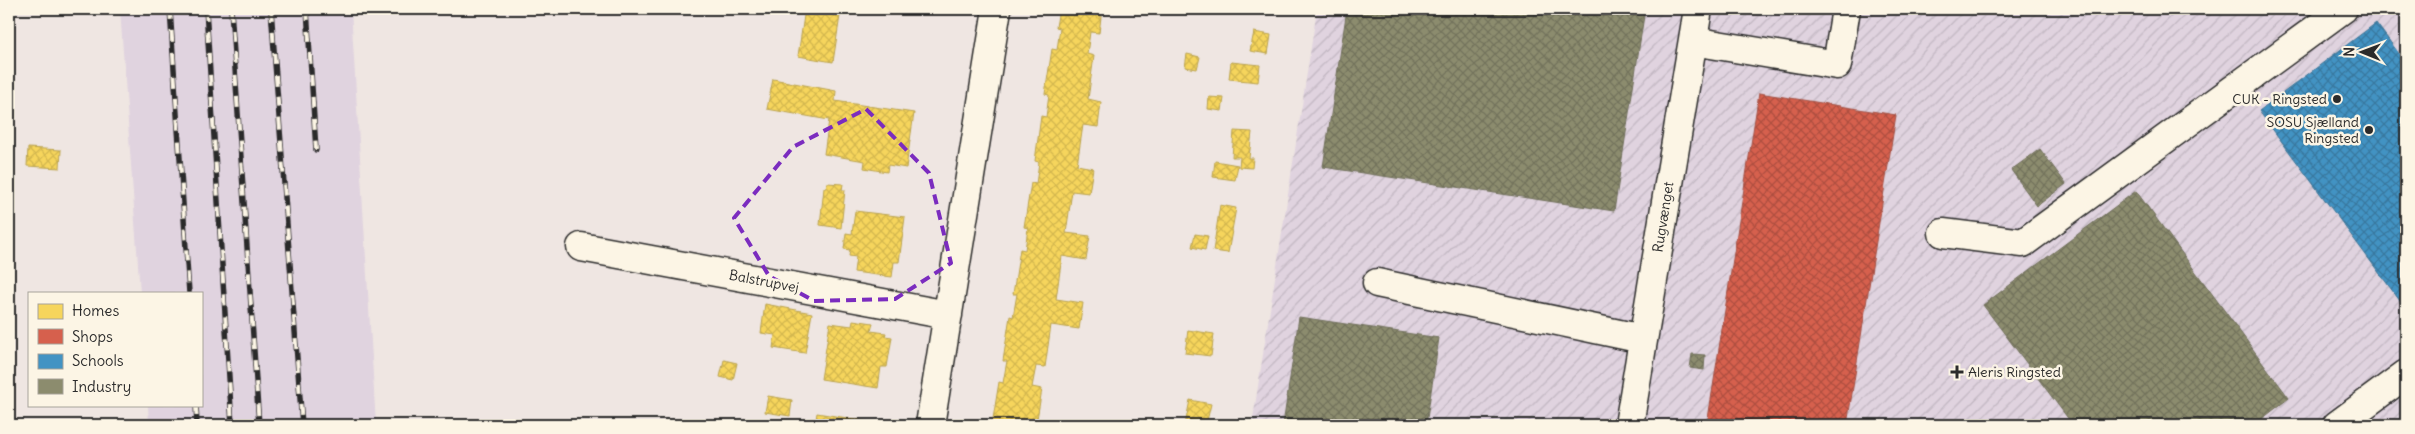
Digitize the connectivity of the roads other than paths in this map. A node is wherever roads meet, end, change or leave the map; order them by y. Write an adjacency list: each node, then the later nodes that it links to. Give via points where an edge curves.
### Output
1 (997, 9): 9 (street)
2 (1698, 9): 5 (street, Rugvænget)
3 (1846, 9): 5 (street, via 1836,65)
4 (2343, 9): 6 (street, via 2023,243)
5 (1693, 41): 10 (street, Rugvænget)
6 (1943, 233)
7 (581, 247): 9 (street, Balstrupvej)
8 (1377, 283): 10 (street)
9 (948, 315): 12 (street)
10 (1643, 340): 13 (street, Rugvænget)
11 (2406, 374): 14 (street)
12 (930, 425)
13 (1629, 425)
14 (2337, 425)

